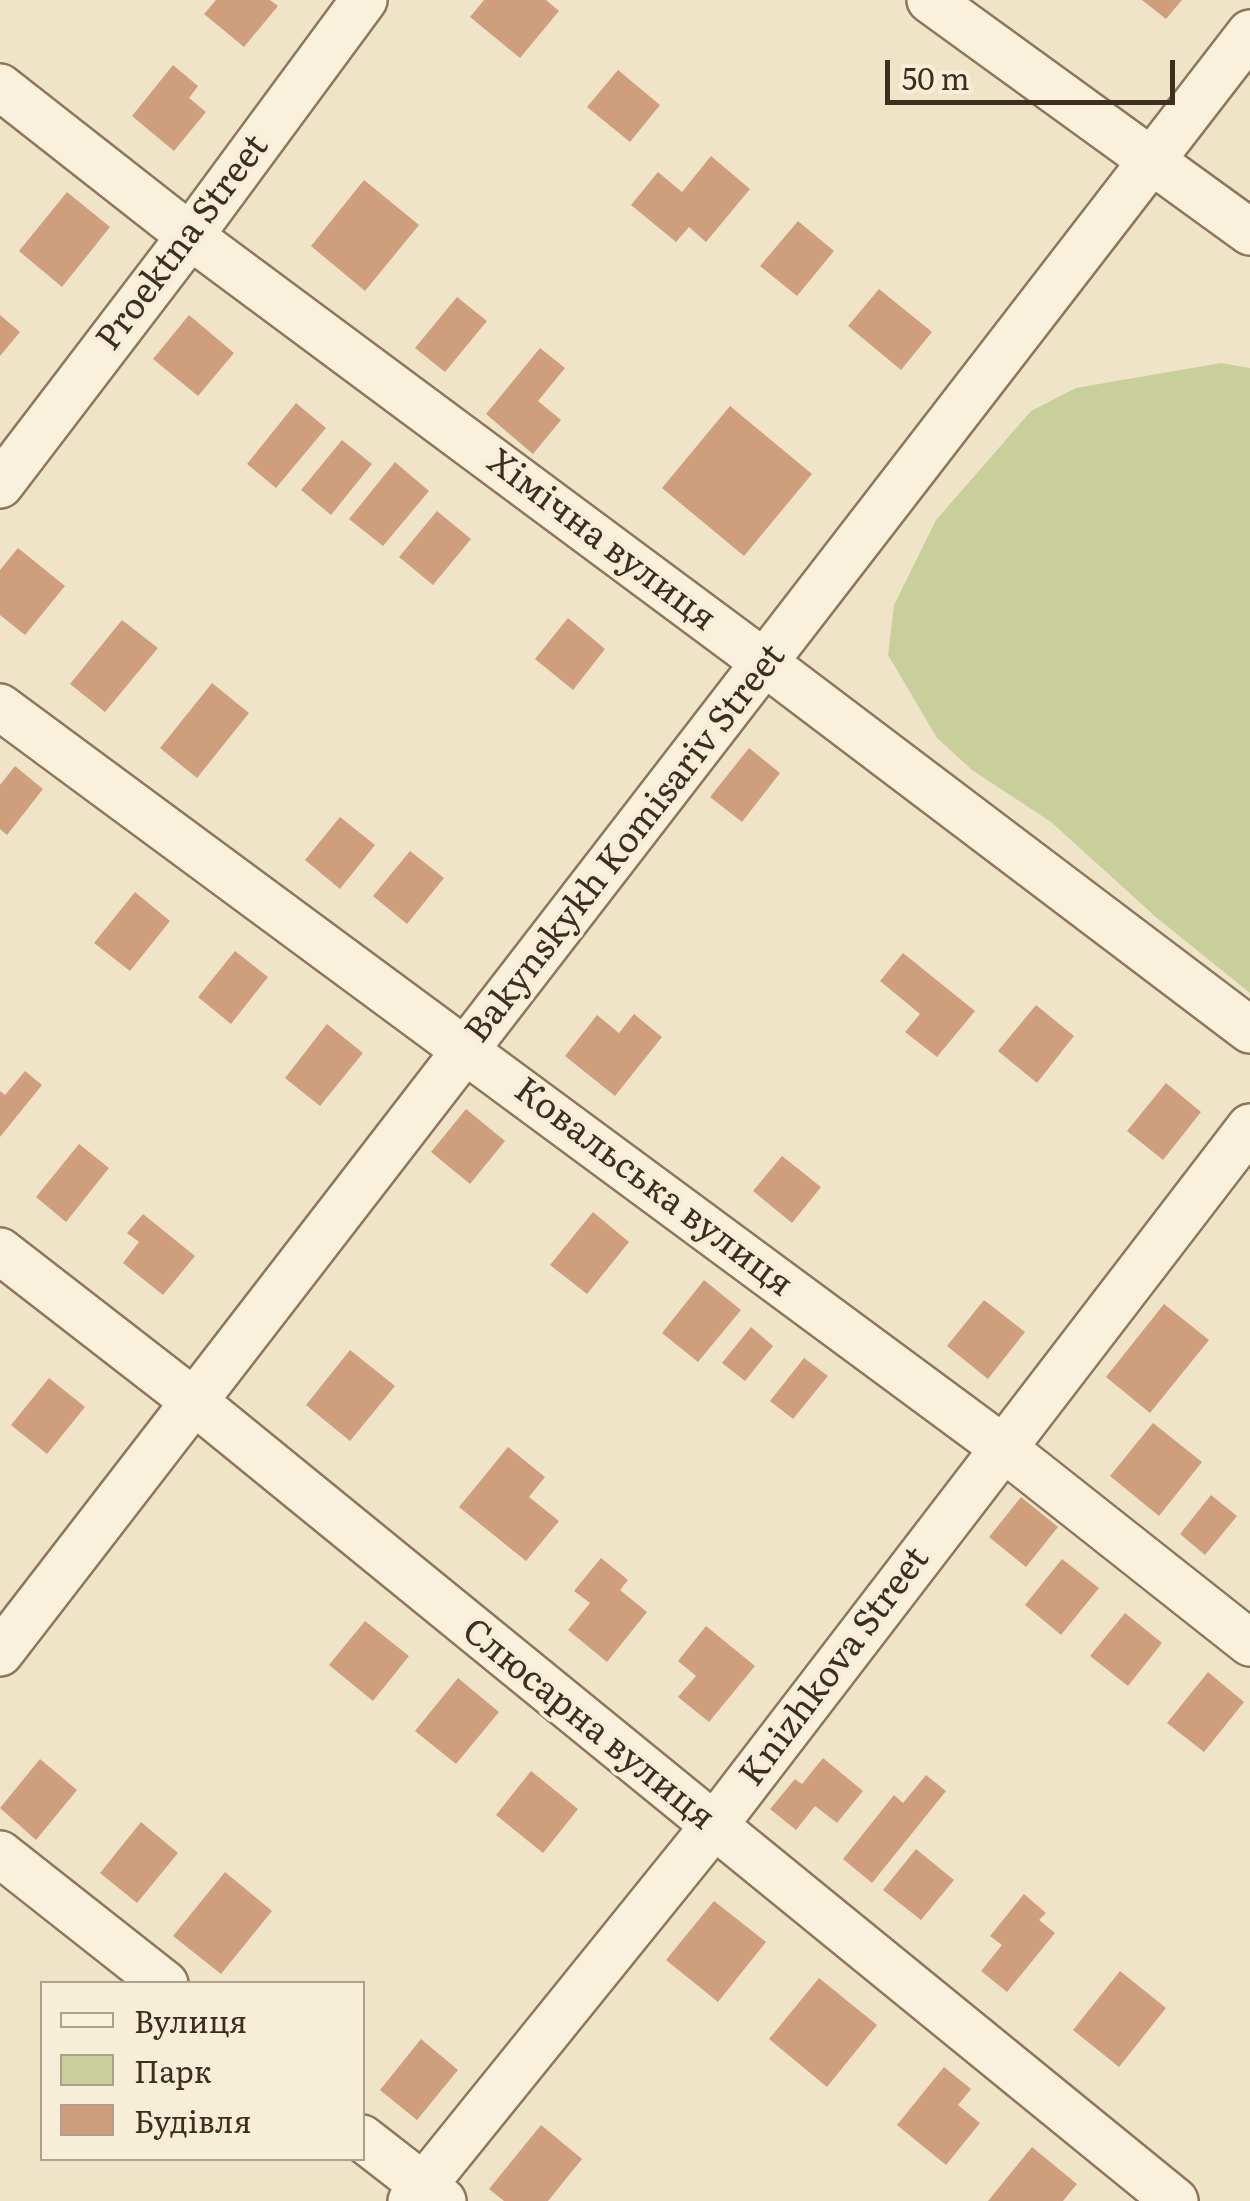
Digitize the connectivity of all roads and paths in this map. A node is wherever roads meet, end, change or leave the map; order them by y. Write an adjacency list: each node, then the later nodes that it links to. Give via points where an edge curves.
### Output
1 (364, 0): 7 (street, Proektna Street)
2 (930, 0): 5 (street)
3 (1250, 33): 5 (street, Bakynskykh Komisariv Street)
4 (0, 87): 7 (street, Хімічна вулиця)
5 (1152, 161): 6 (street); 9 (street, Bakynskykh Komisariv Street)
6 (1250, 232)
7 (190, 236): 8 (street, Proektna Street); 9 (street, Хімічна вулиця)
8 (0, 485)
9 (765, 663): 11 (street, Хімічна вулиця); 12 (street, Bakynskykh Komisariv Street)
10 (0, 707): 12 (street, Ковальська вулиця)
11 (1250, 1030)
12 (468, 1050): 15 (street, Bakynskykh Komisariv Street); 16 (street, Ковальська вулиця)
13 (1250, 1127): 16 (street, Knizhkova Street)
14 (0, 1251): 15 (street, Слюсарна вулиця)
15 (196, 1403): 18 (street, Bakynskykh Komisariv Street); 19 (street, Слюсарна вулиця)
16 (1002, 1447): 17 (street, Ковальська вулиця); 19 (street, Knizhkova Street)
17 (1250, 1643)
18 (0, 1653)
19 (713, 1828): 23 (street, Knizhkova Street); 24 (street, Слюсарна вулиця)
20 (0, 1854): 21 (street)
21 (161, 1981)
22 (365, 2141): 23 (street)
23 (425, 2196)
24 (1175, 2201)

